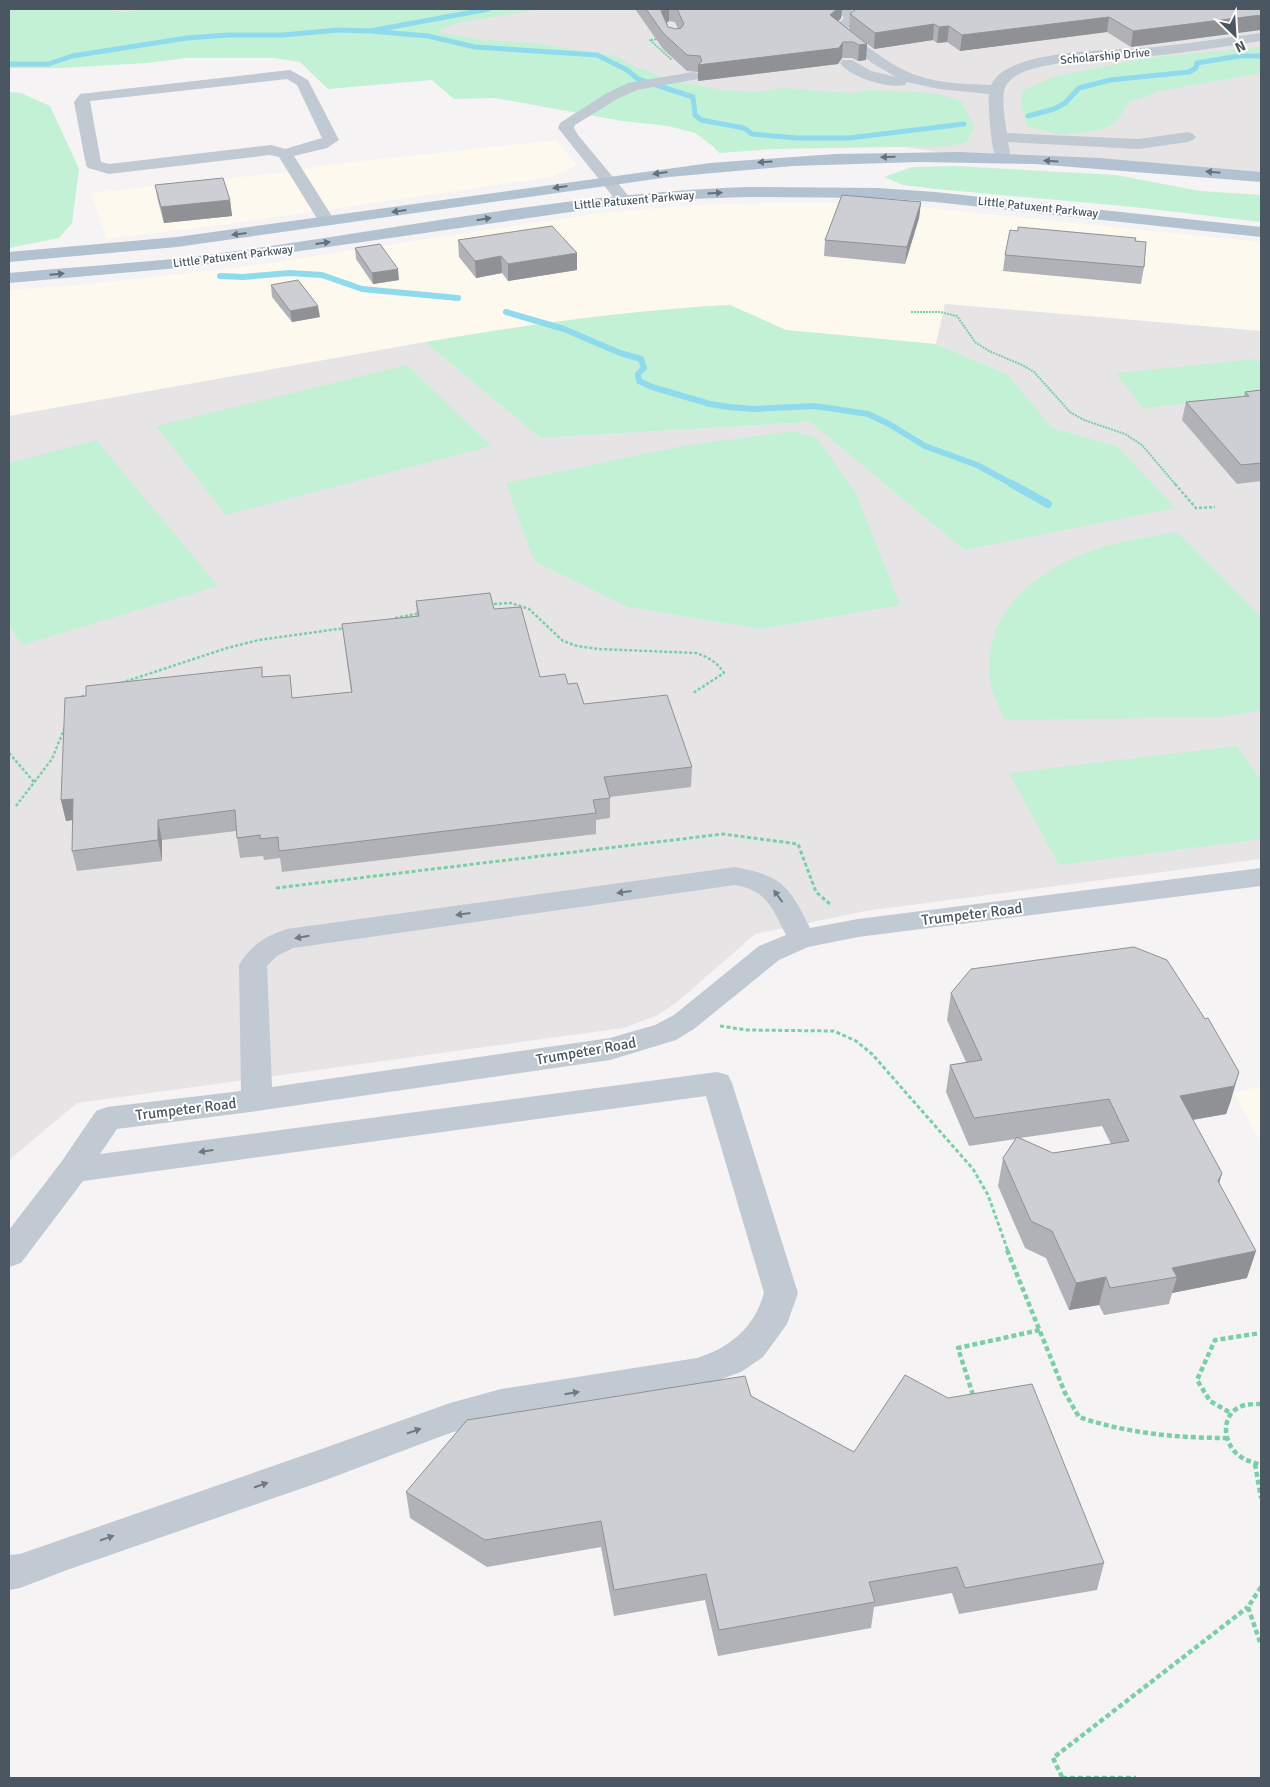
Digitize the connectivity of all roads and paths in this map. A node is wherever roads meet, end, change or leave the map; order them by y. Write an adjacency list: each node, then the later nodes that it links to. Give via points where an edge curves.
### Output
1 (842, 9): 6 (street, via 852,18 838,30 890,68)
2 (1261, 37): 7 (street, Scholarship Drive, via 1146,53 1112,53 1046,62 1005,76 999,82)
3 (666, 38): 5 (path, via 650,40)
4 (847, 63): 6 (street, via 881,80)
5 (690, 76): 13 (street, via 633,86 568,123 566,128 580,148)
6 (934, 84): 7 (street)
7 (998, 90): 8 (street)
8 (999, 137): 9 (street, via 1138,144); 11 (street)
9 (1188, 137)
10 (285, 154): 10 (street, via 271,150 109,170 94,165 81,102 85,97 290,74 303,83 331,140); 15 (street)
11 (1003, 158): 12 (main road, Little Patuxent Parkway, one-way to 11); 13 (main road, Little Patuxent Parkway, one-way to 13, via 797,160 735,164)
12 (1261, 177)
13 (608, 180): 14 (street); 15 (main road, Little Patuxent Parkway, one-way to 15)
14 (624, 200): 16 (main road, Little Patuxent Parkway, one-way to 16, via 748,192 878,193 1016,204); 18 (main road, Little Patuxent Parkway, one-way to 14, via 189,262)
15 (327, 222): 17 (main road, Little Patuxent Parkway, one-way to 17, via 176,242)
16 (1261, 232)
17 (9, 256)
18 (9, 278)
19 (911, 312): 20 (path, via 957,316 975,342 1034,371 1076,416 1133,438 1193,505 1204,509)
20 (1215, 506)
21 (485, 604): 27 (path, via 511,603 529,609 563,640 577,646 696,653 718,662 724,673)
22 (423, 613): 23 (path)
23 (386, 620)
24 (349, 627): 25 (path, via 226,648)
25 (115, 684)
26 (96, 691): 28 (path, via 78,697)
27 (693, 693)
28 (74, 704)
29 (66, 719): 31 (path, via 62,740 54,756)
30 (9, 753): 31 (path)
31 (34, 782): 32 (path)
32 (16, 806)
33 (1261, 876): 36 (street, Trumpeter Road, via 858,928)
34 (276, 888): 35 (path, via 723,834 798,844 816,892)
35 (831, 905)
36 (802, 939): 38 (street, Trumpeter Road, via 769,953 684,1022 641,1042 610,1050); 38 (street, one-way to 38, via 779,894 768,884 735,876 287,939 268,947 253,965)
37 (718, 1025): 41 (path, via 748,1030 834,1031 856,1041 872,1054 973,1169 988,1195)
38 (257, 1100): 39 (street, Trumpeter Road, via 106,1119)
39 (73, 1170): 40 (street, Trumpeter Road); 50 (street, one-way to 39, via 324,1465 450,1418 501,1404 697,1373 729,1362 751,1347 775,1314 781,1293 717,1083)
40 (9, 1254)
41 (1040, 1330): 43 (path, via 958,1348 974,1395); 46 (path, via 1065,1393 1079,1417 1105,1426 1191,1438)
42 (1261, 1333): 45 (path, via 1215,1340 1197,1380 1210,1402)
43 (965, 1396)
44 (1261, 1404): 45 (path, via 1247,1403)
45 (1229, 1412): 46 (path, via 1224,1424)
46 (1226, 1438): 47 (path, via 1231,1448)
47 (1255, 1464): 48 (path); 49 (path)
48 (1261, 1465)
49 (1261, 1498)
50 (9, 1573)
51 (1261, 1587): 52 (path)
52 (1248, 1607): 53 (path); 54 (path, via 1053,1758)
53 (1261, 1645)
54 (1062, 1778): 55 (path)
55 (1136, 1778)

